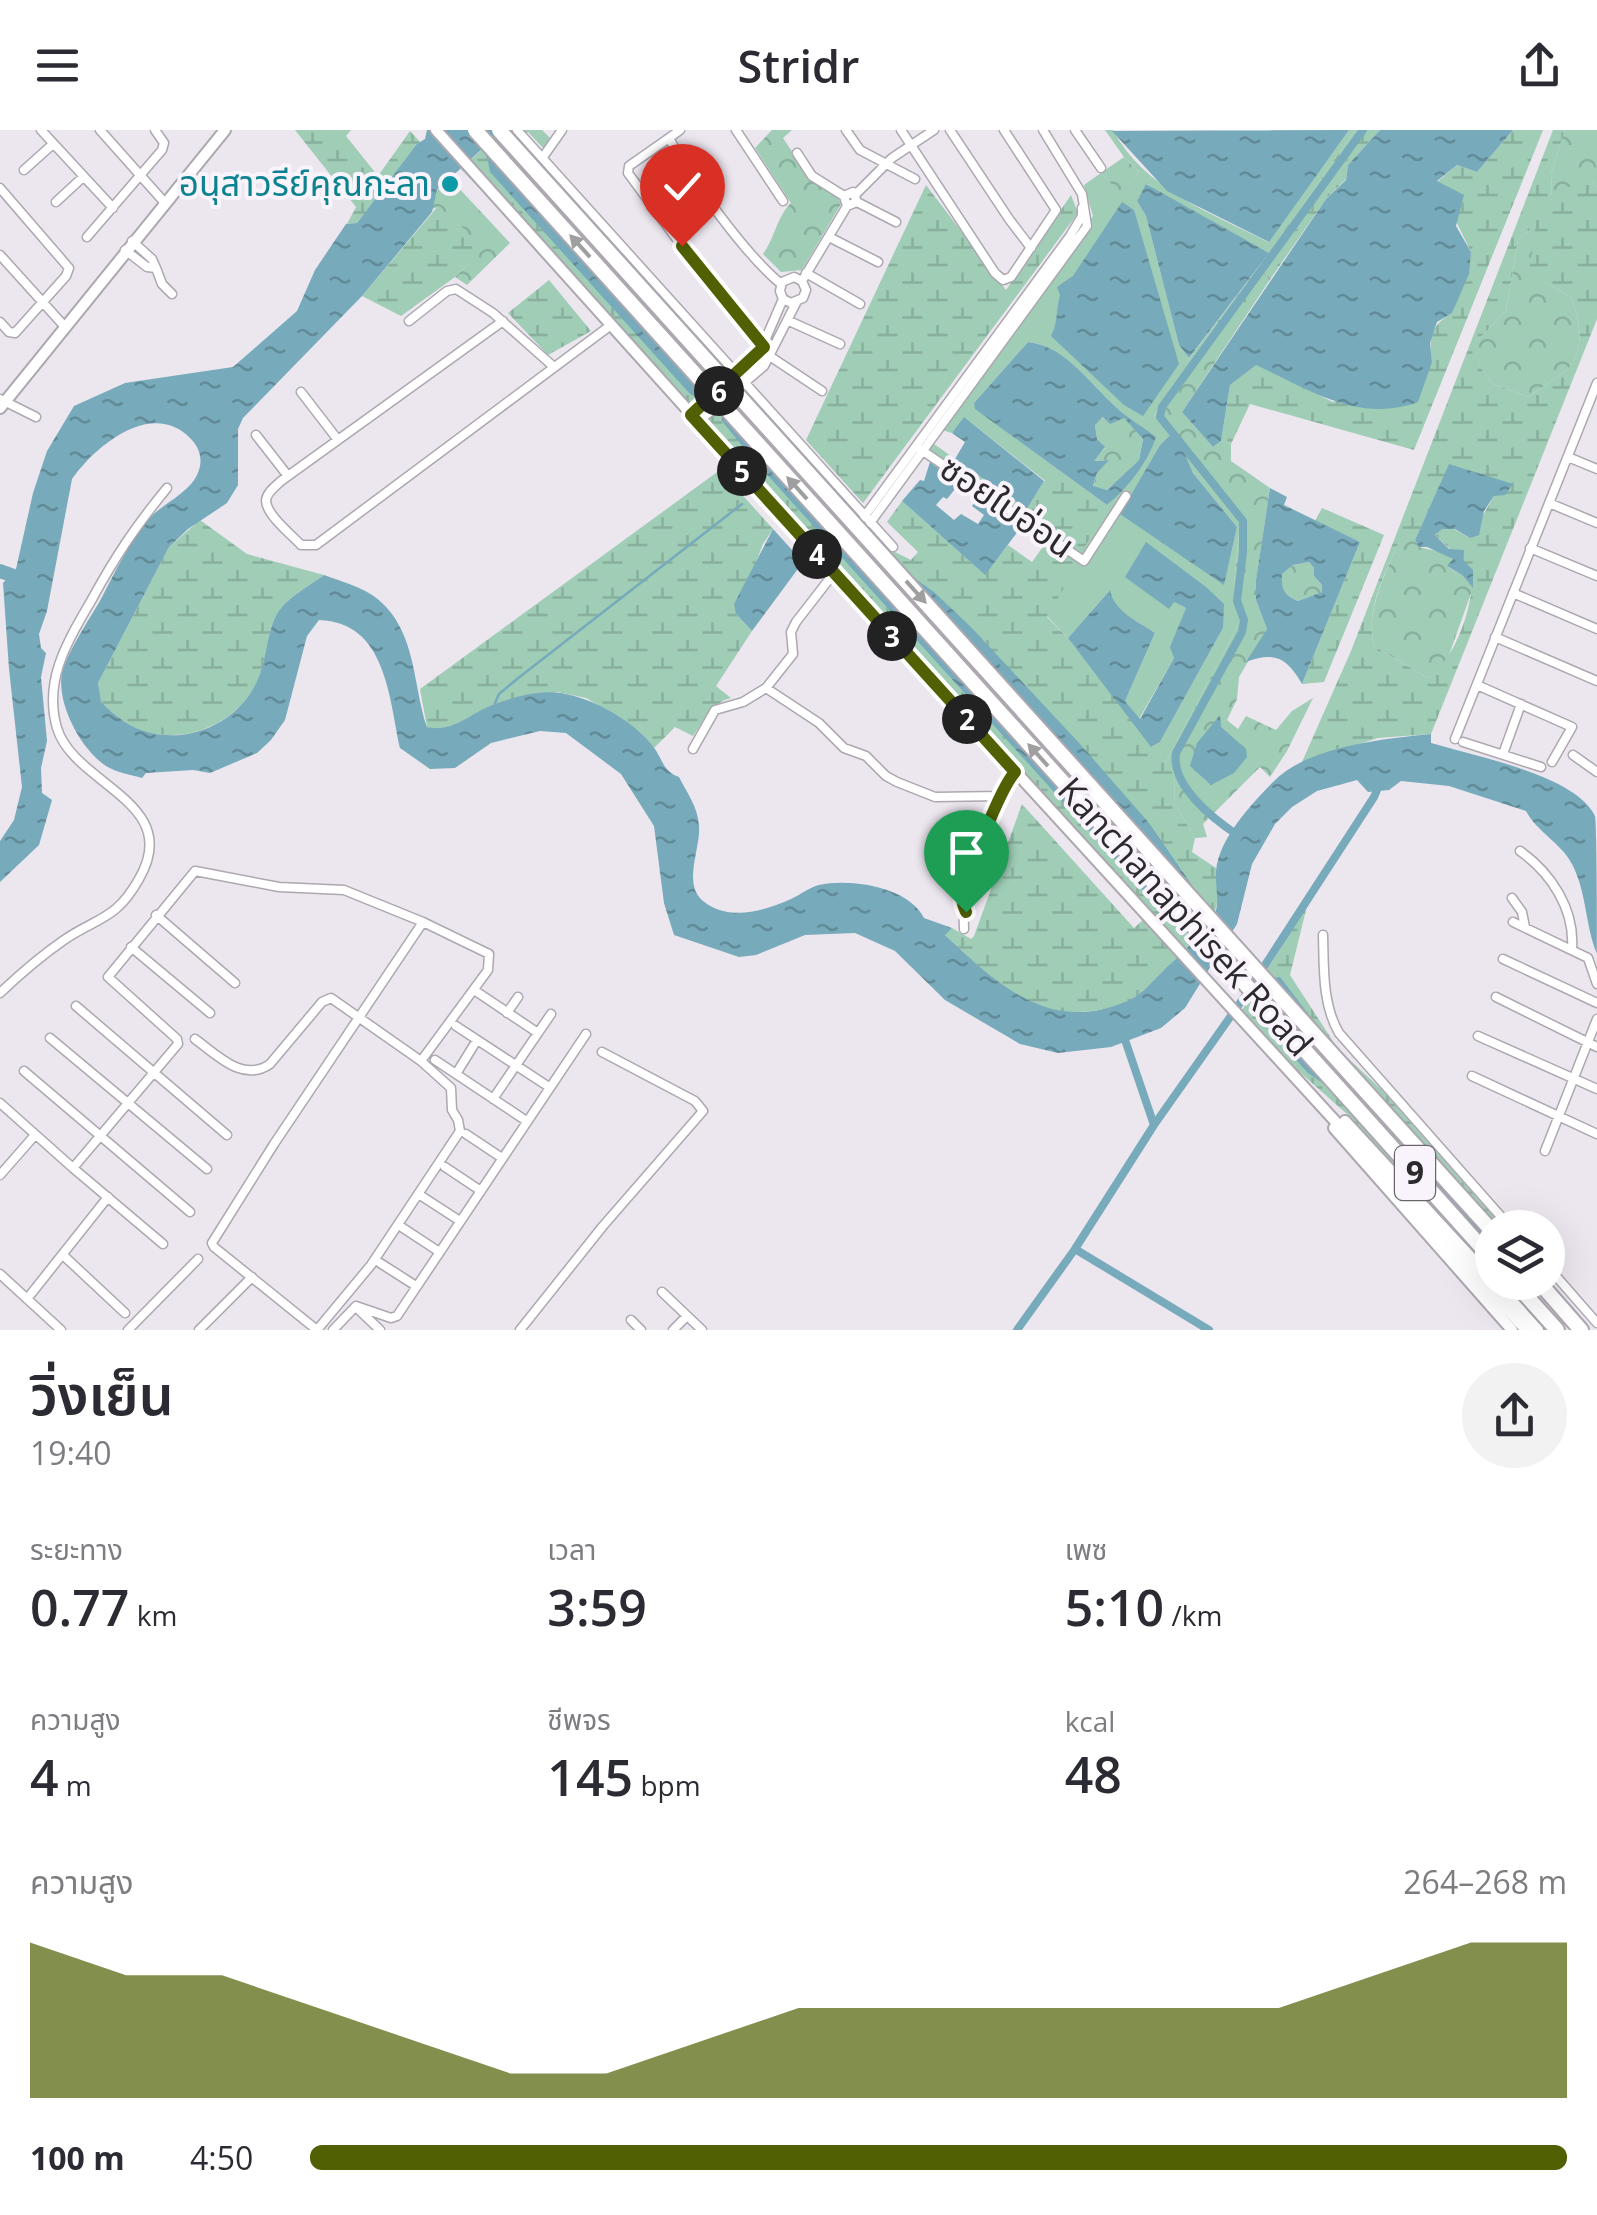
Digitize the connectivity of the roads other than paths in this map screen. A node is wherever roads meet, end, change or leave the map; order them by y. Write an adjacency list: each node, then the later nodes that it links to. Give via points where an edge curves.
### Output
1 (42, 130): 20 (street)
2 (100, 130): 27 (street)
3 (154, 130): 27 (street, via 164,147)
4 (225, 130): 35 (main road)
5 (436, 130): 55 (main road)
6 (475, 130): 170 (highway, Kanchanaphisek Road / 9, one-way to 6, bridge)
7 (499, 130): 167 (highway, Kanchanaphisek Road / 9, one-way to 167, bridge)
8 (517, 130): 23 (street)
9 (562, 130): 23 (street)
10 (680, 130): 19 (street)
11 (736, 130): 32 (street)
12 (846, 130): 24 (street, via 860,150)
13 (901, 130): 21 (street)
14 (934, 130): 21 (street)
15 (950, 130): 41 (street)
16 (1004, 130): 41 (street, via 1056,210)
17 (1041, 130): 72 (street, via 1083,213)
18 (1075, 130): 25 (street)
19 (668, 138): 45 (street, via 742,243); 58 (street, via 628,173)
20 (54, 144): 26 (street); 28 (street)
21 (911, 146): 24 (street); 41 (street, via 999,278 1011,277)
22 (797, 153): 33 (street, via 812,176)
23 (543, 157): 61 (street)
24 (886, 164): 29 (street); 31 (street)
25 (1101, 168)
26 (24, 170)
27 (140, 175): 35 (street); 36 (street)
28 (83, 177): 34 (street); 36 (street)
29 (915, 180)
30 (0, 188): 48 (street, via 68,264 66,276)
31 (857, 198): 33 (street); 37 (street)
32 (783, 201)
33 (845, 201): 39 (street)
34 (56, 202)
35 (165, 203): 40 (main road)
36 (113, 208): 38 (street)
37 (896, 222)
38 (87, 237)
39 (829, 238): 43 (street); 44 (street)
40 (128, 245): 46 (street, via 152,259); 56 (main road)
41 (1032, 248)
42 (0, 255): 48 (street)
43 (878, 262)
44 (804, 277): 45 (street); 49 (street, via 805,294); 50 (street)
45 (781, 284): 47 (street)
46 (172, 294)
47 (783, 299): 49 (street); 58 (street)
48 (42, 302): 53 (street, via 15,333); 56 (street)
49 (796, 303): 54 (street)
50 (860, 304)
51 (409, 321): 52 (street, via 456,289)
52 (502, 321): 60 (street); 71 (street)
53 (0, 322)
54 (789, 322): 57 (street); 59 (street)
55 (611, 325): 60 (street); 68 (main road)
56 (66, 328): 65 (main road)
57 (840, 344)
58 (764, 347): 59 (street); 61 (street)
59 (771, 357): 61 (street); 63 (street)
60 (554, 367): 75 (street, via 316,545 301,545 269,508 268,494)
61 (741, 378): 68 (street); 79 (street)
62 (1597, 383): 66 (street)
63 (822, 391)
64 (301, 392): 71 (street)
65 (1, 404): 67 (street)
66 (1584, 415): 69 (street); 73 (street)
67 (36, 417)
68 (694, 418): 83 (main road)
69 (1597, 420)
70 (256, 435): 75 (street)
71 (338, 440): 75 (street)
72 (919, 448): 77 (street, ซอยใบอ่อน, via 1084,560); 79 (street)
73 (1568, 457): 74 (street); 78 (street)
74 (1597, 470)
75 (288, 476)
76 (167, 488): 114 (street, via 106,572 63,650 53,686 56,726 66,748 138,813 147,831 147,864 107,918 69,936)
77 (1126, 496)
78 (1550, 502): 80 (street); 82 (street)
79 (867, 520): 81 (street)
80 (1597, 523)
81 (893, 547)
82 (1530, 548): 84 (street); 85 (street)
83 (834, 572): 90 (street, via 796,622 793,654); 97 (main road)
84 (1597, 576)
85 (1513, 593): 86 (street); 87 (street)
86 (1597, 630)
87 (1495, 636): 88 (street); 89 (street)
88 (1597, 681)
89 (1477, 685): 91 (street); 93 (street, via 1459,741)
90 (766, 688): 92 (street, via 716,710); 99 (street, via 897,782 935,797)
91 (1521, 704): 93 (street); 95 (street, via 1572,727)
92 (694, 749)
93 (1503, 754): 96 (street)
94 (1573, 755): 98 (street)
95 (1552, 762)
96 (1541, 767)
97 (1015, 772): 99 (street); 135 (main road)
98 (1597, 772)
99 (1000, 796): 106 (street, via 962,898)
100 (1520, 851): 109 (street, via 1553,882 1573,933)
101 (1512, 898): 105 (street)
102 (156, 916): 103 (street, via 198,871 280,887 344,890); 108 (street); 111 (street)
103 (423, 922): 122 (street); 134 (street, via 474,945 491,961)
104 (1513, 922): 105 (street)
105 (1525, 928): 109 (street)
106 (964, 929)
107 (1323, 935): 165 (street, via 1324,978 1338,1033)
108 (131, 947): 120 (street); 138 (street, via 109,980 178,1042)
109 (1572, 949): 112 (street, via 1588,958)
110 (1503, 958): 117 (street)
111 (236, 983)
112 (1597, 984)
113 (477, 992): 119 (street)
114 (0, 993)
115 (518, 997): 119 (street)
116 (1496, 998): 131 (street)
117 (1597, 1003)
118 (76, 1006): 138 (street)
119 (507, 1012): 125 (street)
120 (210, 1014)
121 (551, 1014): 125 (street)
122 (360, 1016): 129 (street, via 327,998 270,1064 255,1072 227,1063); 134 (street); 178 (street, via 213,1240)
123 (1597, 1019): 131 (street)
124 (456, 1026): 130 (street)
125 (538, 1033): 136 (street)
126 (586, 1034): 142 (street)
127 (1478, 1036): 141 (street)
128 (50, 1038): 146 (street)
129 (194, 1039)
130 (477, 1040): 136 (street); 139 (street)
131 (1593, 1045): 141 (street)
132 (602, 1052): 197 (street, via 703,1111)
133 (435, 1060): 139 (street)
134 (421, 1061): 194 (street, via 452,1088 460,1130 371,1265)
135 (1282, 1062): 175 (main road, via 1394,1169); 201 (main road); 202 (main road)
136 (515, 1065): 142 (street); 144 (street)
137 (24, 1070): 153 (street)
138 (154, 1073): 146 (street); 149 (street)
139 (456, 1074): 144 (street)
140 (1472, 1076): 147 (street)
141 (1573, 1079): 143 (street); 147 (street)
142 (550, 1087): 148 (street)
143 (1597, 1090)
144 (494, 1099): 148 (street)
145 (0, 1103): 152 (street)
146 (128, 1103): 153 (street); 160 (street)
147 (1558, 1116): 151 (street); 154 (street)
148 (526, 1120): 156 (street)
149 (228, 1134)
150 (466, 1134): 156 (street)
151 (1597, 1134)
152 (35, 1135): 157 (street); 159 (street)
153 (100, 1136): 159 (street); 166 (street)
154 (1544, 1151)
155 (0, 1155): 157 (street)
156 (502, 1158): 162 (street)
157 (10, 1164): 161 (street)
158 (445, 1166): 162 (street)
159 (73, 1168): 163 (street)
160 (207, 1170)
161 (0, 1175)
162 (480, 1191): 168 (street)
163 (108, 1196): 171 (street); 173 (street)
164 (423, 1197): 168 (street)
165 (1495, 1210)
166 (190, 1212)
167 (1475, 1213)
168 (460, 1220): 172 (street)
169 (403, 1228): 172 (street)
170 (1475, 1240)
171 (164, 1244)
172 (438, 1251): 179 (street)
173 (64, 1256): 182 (street); 187 (street)
174 (198, 1259): 192 (street)
175 (1475, 1260)
176 (380, 1263): 179 (street)
177 (0, 1274): 182 (street)
178 (252, 1277): 193 (street); 194 (street)
179 (416, 1286): 186 (street, via 395,1318)
180 (1565, 1286): 190 (street)
181 (662, 1292): 188 (street)
182 (27, 1299): 191 (street)
183 (1511, 1300): 203 (main road)
184 (1530, 1300): 204 (highway)
185 (1554, 1300): 205 (highway)
186 (356, 1306): 195 (street); 196 (street)
187 (125, 1314)
188 (687, 1316): 199 (street); 200 (street)
189 (631, 1320): 198 (street)
190 (1597, 1323)
191 (62, 1330)
192 (128, 1330)
193 (199, 1330)
194 (317, 1330)
195 (333, 1330)
196 (380, 1330)
197 (520, 1330)
198 (641, 1330)
199 (673, 1330)
200 (702, 1330)
201 (1512, 1330)
202 (1526, 1330)
203 (1538, 1330)
204 (1557, 1330)
205 (1582, 1330)

